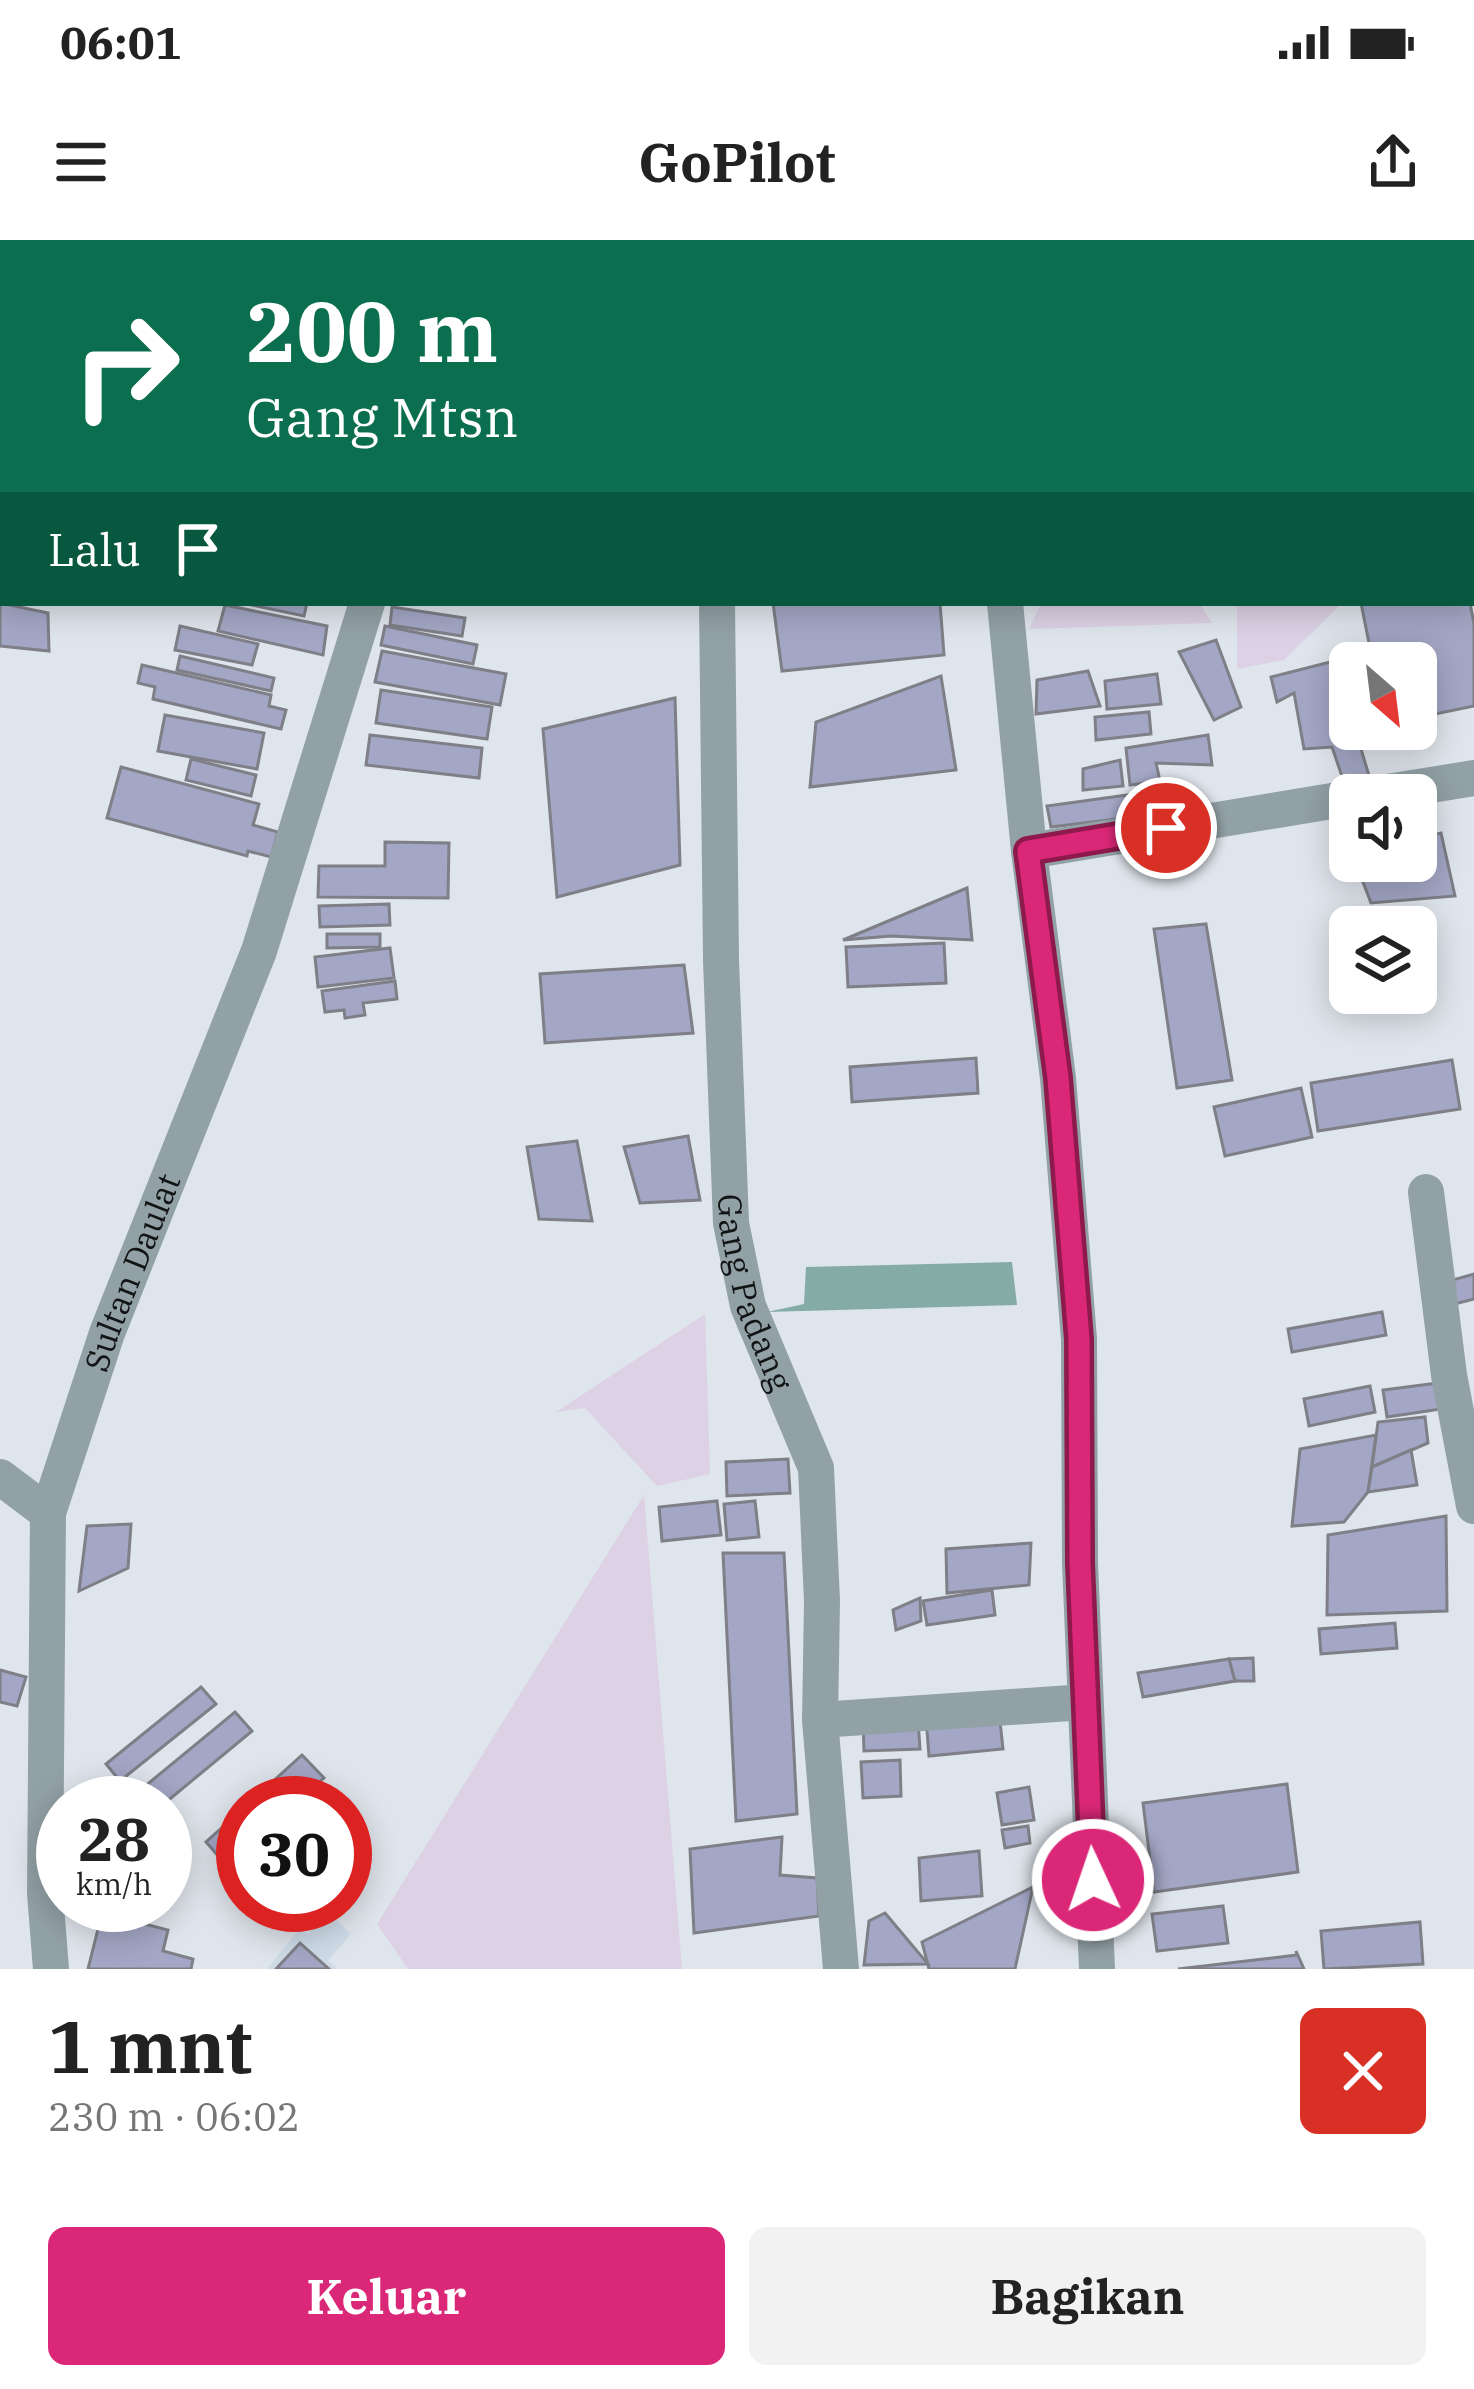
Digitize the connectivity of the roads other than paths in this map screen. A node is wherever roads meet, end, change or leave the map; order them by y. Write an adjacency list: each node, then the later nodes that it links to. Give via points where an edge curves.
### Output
1 (367, 606): 11 (street, Sultan Daulat, via 259,951 107,1333)
2 (717, 606): 13 (street, Gang Padang, via 731,1222 754,1323 816,1468)
3 (1005, 606): 7 (street)
4 (1474, 778): 5 (street)
5 (1437, 784)
6 (1329, 801): 7 (street)
7 (1028, 851): 12 (street, via 1058,1078 1079,1339)
8 (1426, 1192): 10 (street)
9 (0, 1477): 11 (street)
10 (1474, 1506)
11 (48, 1514): 14 (street, Sultan Daulat)
12 (1085, 1702): 13 (street); 16 (street)
13 (820, 1720): 15 (street, Gang Padang)
14 (51, 1969)
15 (841, 1969)
16 (1097, 1969)

